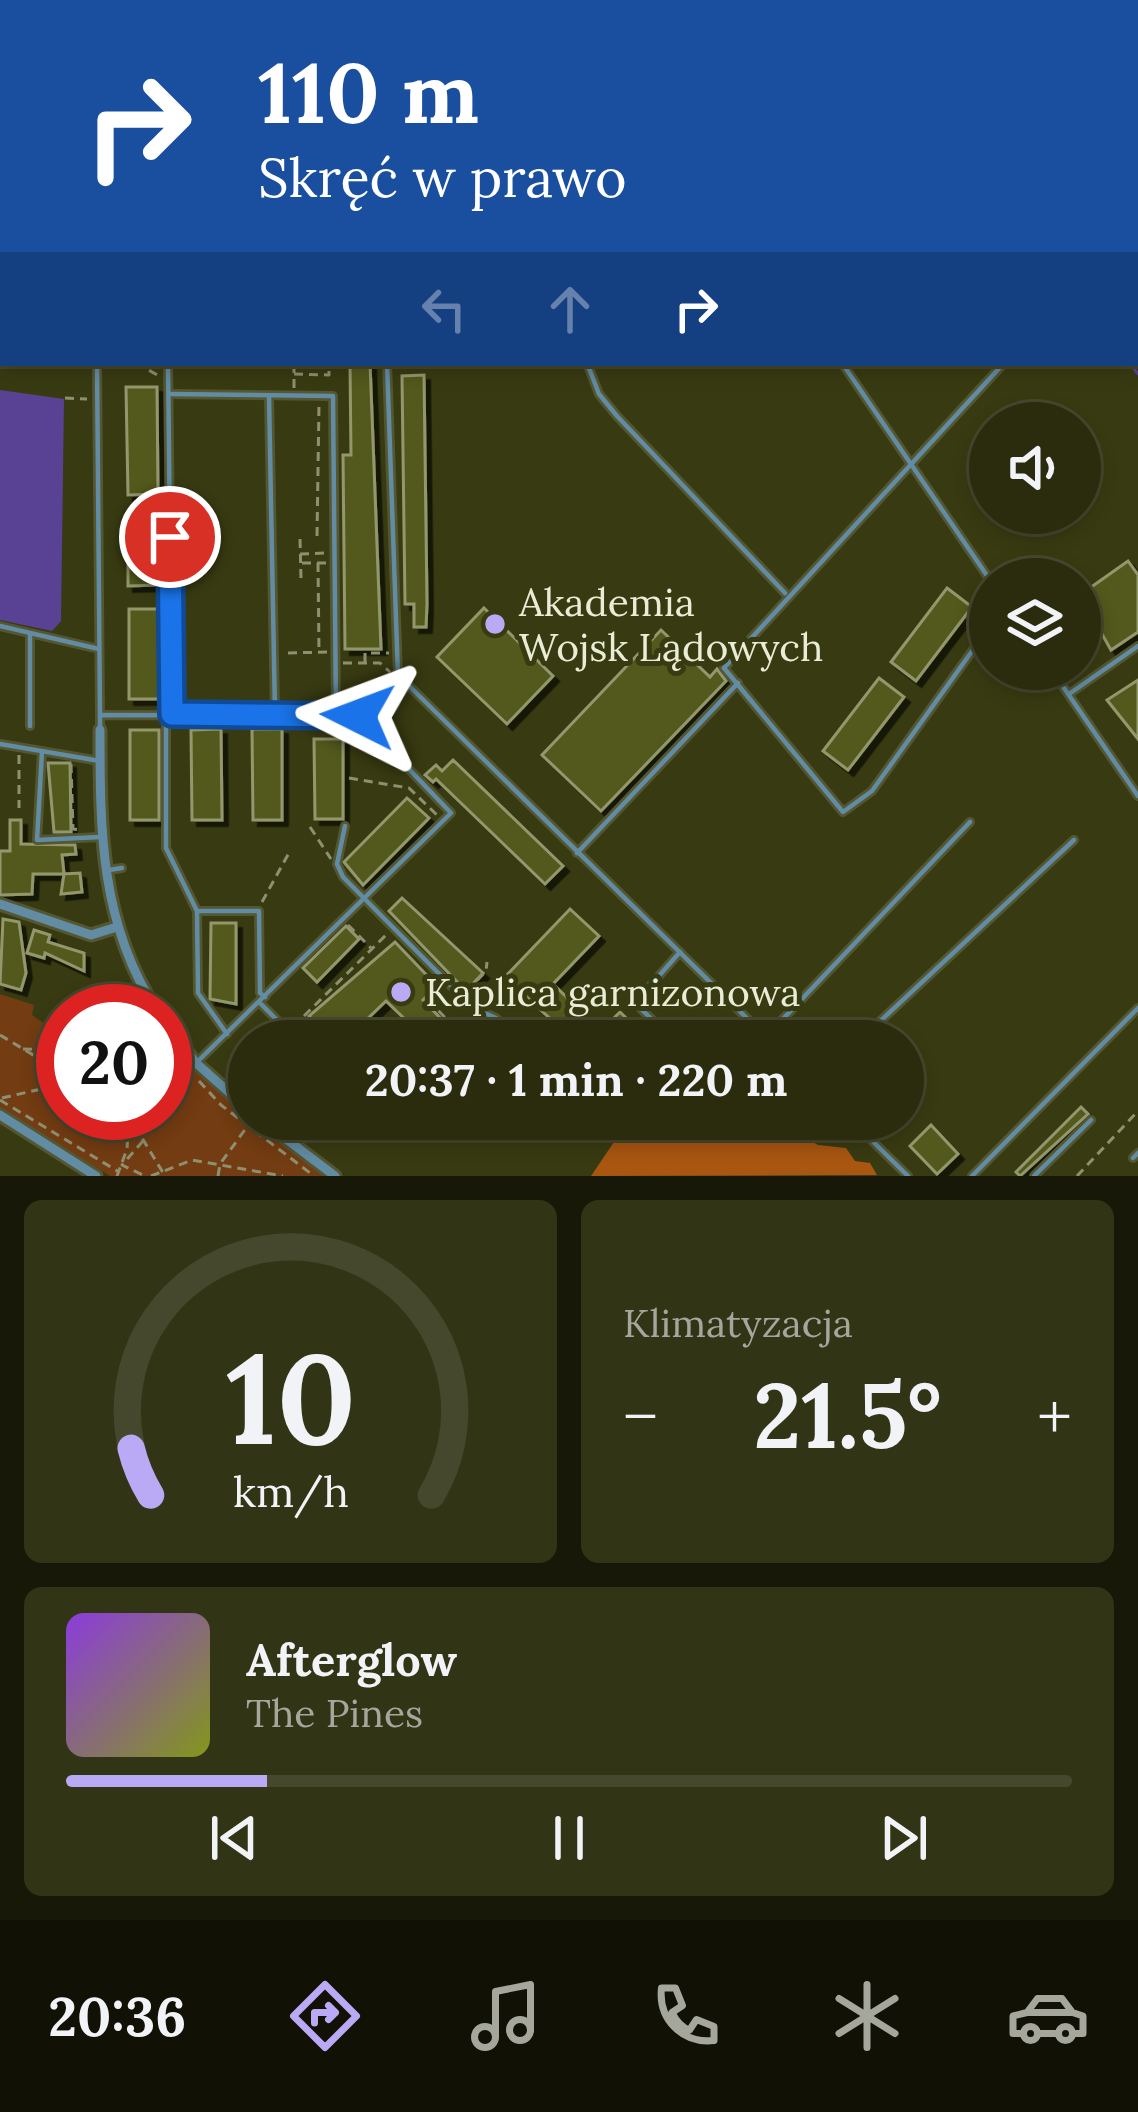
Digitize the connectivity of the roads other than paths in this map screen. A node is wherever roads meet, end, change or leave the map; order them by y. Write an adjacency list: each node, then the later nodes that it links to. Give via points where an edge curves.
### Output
1 (97, 366): 15 (lane)
2 (168, 366): 7 (lane)
3 (387, 366): 17 (lane)
4 (588, 366): 11 (lane, via 616,416)
5 (844, 366): 9 (lane)
6 (1001, 366): 9 (lane)
7 (169, 394): 8 (lane); 23 (lane)
8 (269, 396): 21 (lane, via 333,396); 22 (lane)
9 (910, 464): 10 (lane); 11 (lane)
10 (975, 558)
11 (787, 595): 18 (lane, via 724,668)
12 (0, 626): 13 (lane)
13 (30, 634): 15 (lane); 26 (lane)
14 (1138, 646): 20 (lane)
15 (99, 649): 24 (lane)
16 (969, 655): 18 (lane, via 872,791 844,812)
17 (398, 675): 25 (lane); 36 (lane)
18 (738, 683): 36 (lane)
19 (1066, 690): 20 (lane)
20 (1069, 695): 31 (lane)
21 (335, 712): 22 (lane); 25 (lane)
22 (275, 713): 23 (lane)
23 (169, 714): 24 (lane); 41 (lane, via 166,848)
24 (100, 716): 27 (lane)
25 (358, 716): 39 (lane, via 451,813)
26 (30, 726)
27 (100, 730): 30 (street)
28 (0, 744): 29 (lane)
29 (42, 752): 30 (lane); 34 (lane, via 37,840)
30 (100, 761): 34 (street)
31 (1138, 796)
32 (970, 822): 51 (lane)
33 (345, 826): 39 (lane, via 337,863)
34 (101, 837): 38 (street)
35 (1074, 841): 52 (lane)
36 (577, 853): 43 (lane)
37 (122, 868): 38 (lane)
38 (103, 870): 42 (street)
39 (365, 898): 45 (lane); 48 (lane, via 462,997)
40 (0, 904): 42 (street, via 91,934)
41 (197, 911): 45 (lane, via 259,911); 53 (lane, via 198,993)
42 (118, 927): 44 (street)
43 (680, 952): 49 (lane, via 635,1003); 50 (lane)
44 (144, 984)
45 (262, 1000): 47 (lane); 53 (lane)
46 (1138, 1008): 63 (lane)
47 (280, 1020)
48 (499, 1020)
49 (652, 1020)
50 (746, 1020)
51 (785, 1020)
52 (882, 1020)
53 (227, 1034): 54 (lane)
54 (193, 1068): 55 (street)
55 (228, 1094)
56 (0, 1115): 60 (street)
57 (1091, 1120): 64 (lane)
58 (288, 1140): 61 (street)
59 (871, 1140): 62 (lane)
60 (96, 1176)
61 (335, 1176)
62 (908, 1176)
63 (972, 1176)
64 (1034, 1176)

